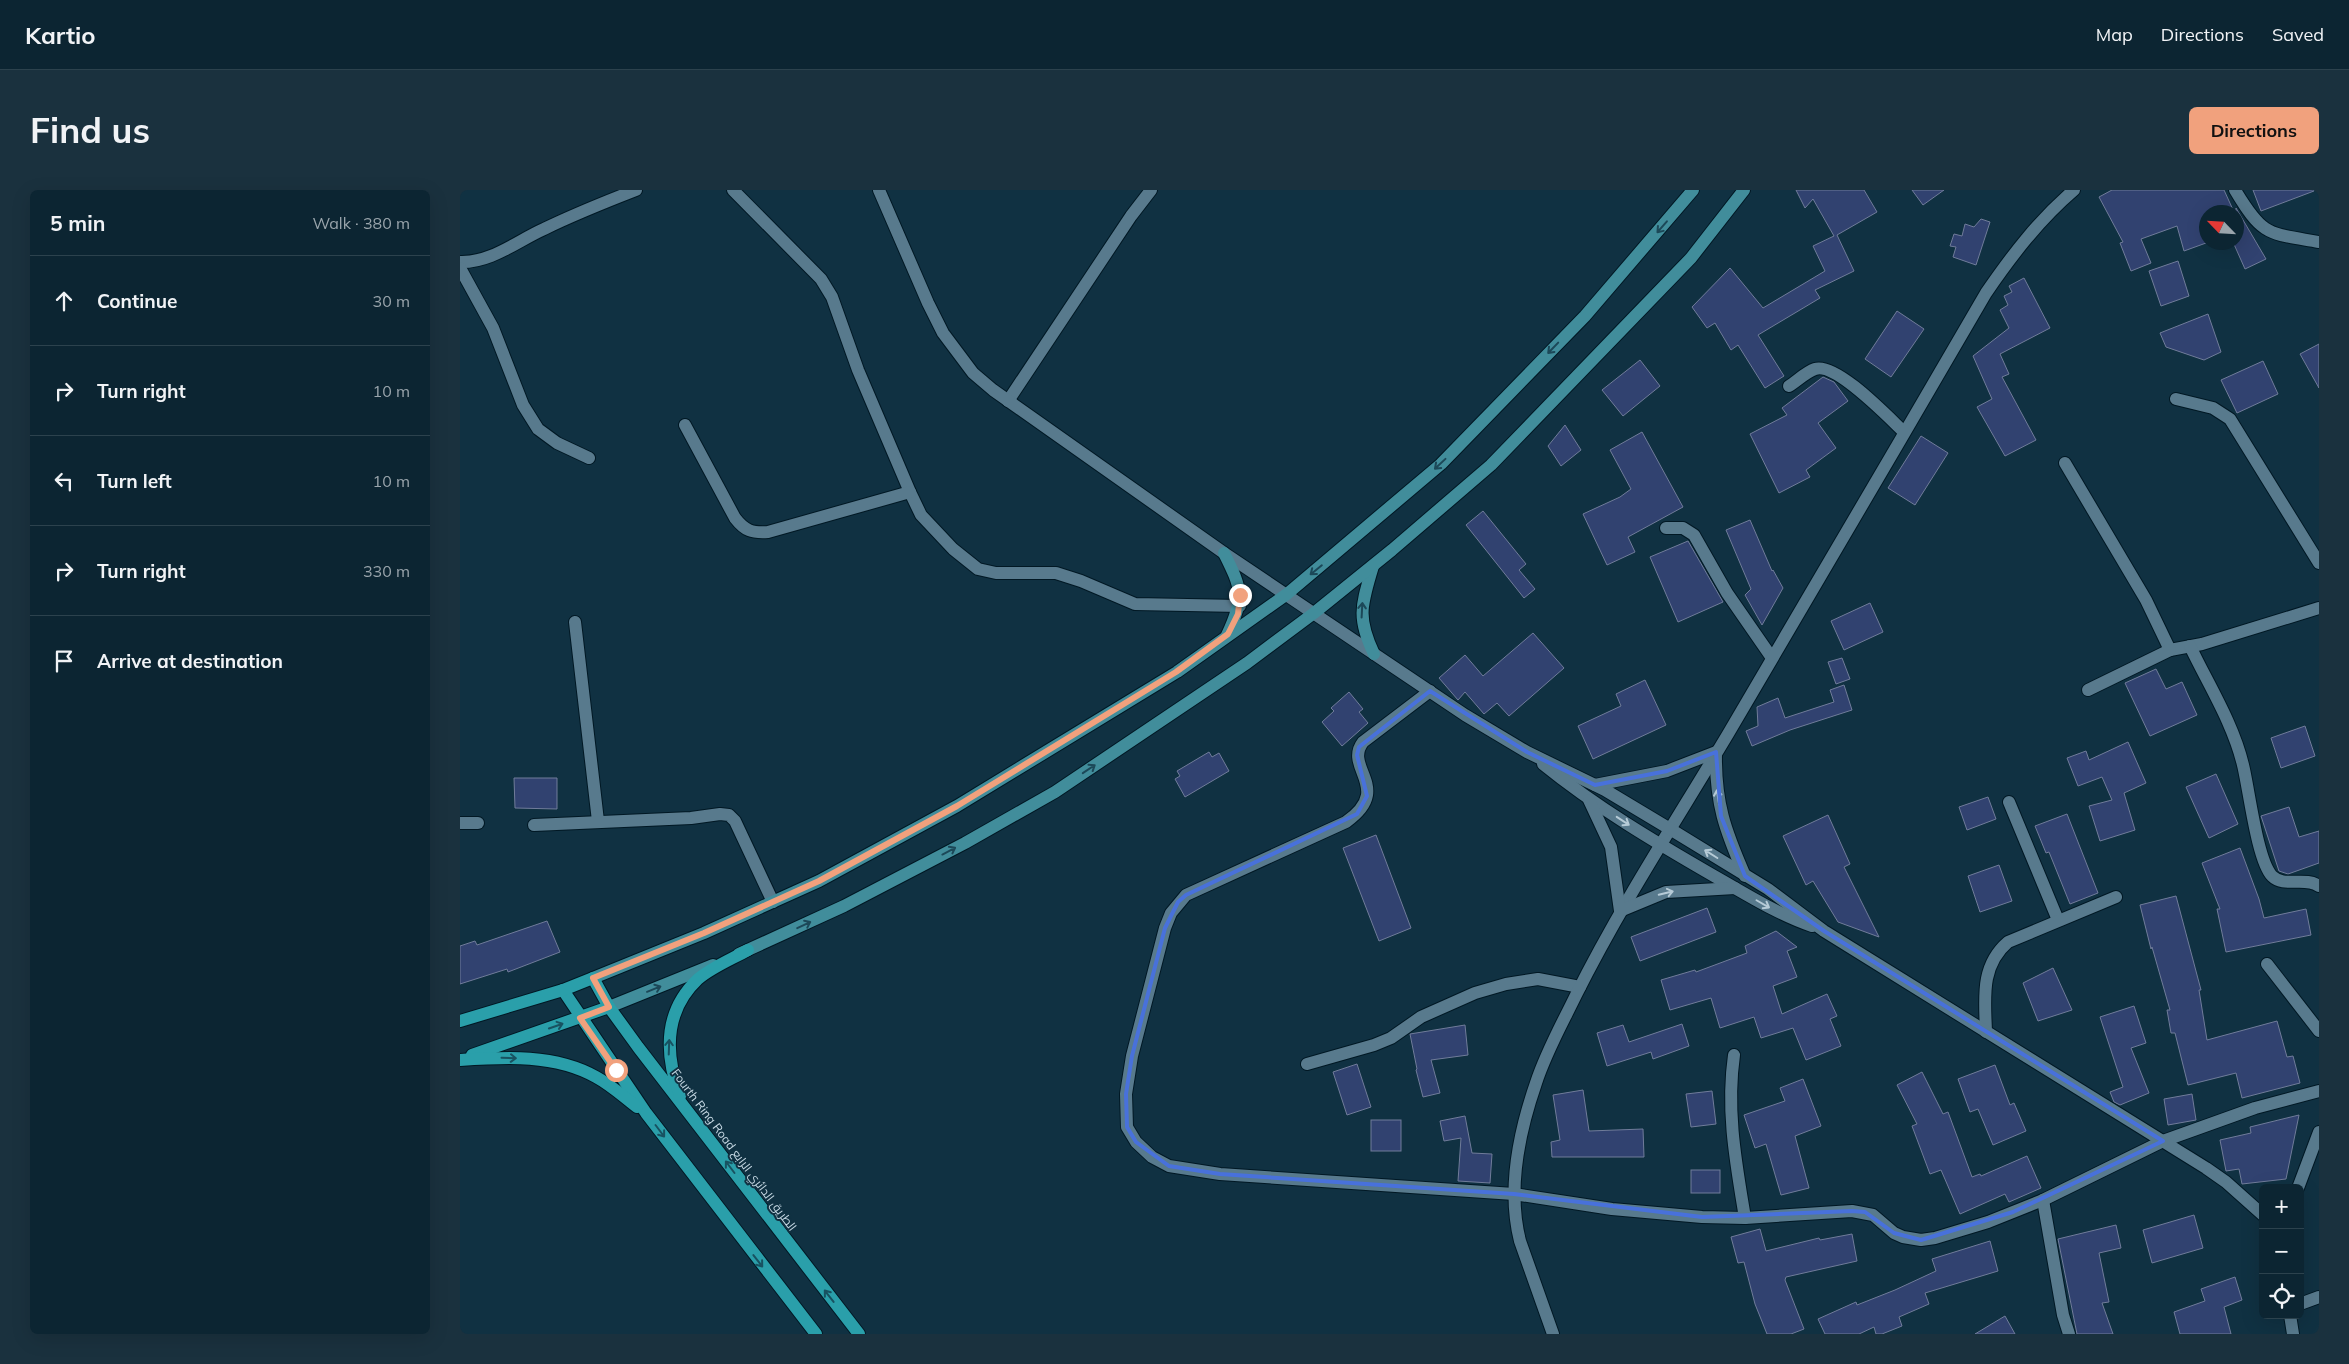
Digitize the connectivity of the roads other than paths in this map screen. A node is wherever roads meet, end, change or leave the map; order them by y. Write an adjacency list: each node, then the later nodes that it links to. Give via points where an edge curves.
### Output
1 (636, 190): 10 (street, via 531,234 499,253 474,262)
2 (733, 190): 19 (street, via 821,279 832,297 858,370)
3 (879, 190): 14 (street, via 944,333 973,372)
4 (1151, 190): 14 (street)
5 (1694, 190): 24 (main road, one-way to 24, via 1585,316 1441,464)
6 (1744, 190): 23 (main road, via 1691,258 1491,464)
7 (2074, 190): 16 (street, via 2008,260)
8 (2235, 190): 9 (street, via 2256,221 2271,233)
9 (2319, 242)
10 (460, 262)
11 (460, 268): 17 (street, via 493,328 523,405 538,429 556,444)
12 (1789, 386): 16 (street, via 1815,369 1829,369 1849,382)
13 (2176, 399): 22 (street, via 2214,408 2230,419)
14 (1008, 401): 21 (street)
15 (685, 425): 19 (street, via 735,518 753,533 768,532)
16 (1904, 432): 33 (street)
17 (588, 458)
18 (2065, 463): 31 (street, via 2146,600)
19 (910, 492): 25 (street, via 921,515 935,532 978,569 996,573 1056,573 1135,604)
20 (1666, 528): 33 (street, via 1683,528 1694,535 1727,593)
21 (1224, 553): 24 (street); 25 (main road, via 1238,580)
22 (2319, 563)
23 (1373, 566): 27 (main road); 32 (main road, one-way to 23, via 1361,616)
24 (1287, 594): 27 (street); 29 (main road)
25 (1240, 606): 29 (main road)
26 (2319, 608): 30 (street)
27 (1314, 613): 32 (street); 55 (main road, one-way to 27, via 844,906 1055,792 1247,663)
28 (576, 622): 41 (street)
29 (1228, 634): 51 (main road, via 1176,672 957,806 819,881)
30 (2190, 646): 31 (street); 48 (street, via 2232,732 2269,872 2282,881 2306,880)
31 (2170, 650): 34 (street)
32 (1374, 654): 35 (street)
33 (1772, 658): 37 (street)
34 (2088, 690)
35 (1430, 691): 36 (street); 74 (street, via 1359,747 1357,755 1368,796 1357,814 1346,822 1186,894 1178,902 1165,928 1132,1056 1126,1094 1127,1127 1141,1147 1169,1166 1220,1174)
36 (1527, 752): 38 (street); 39 (street)
37 (1716, 752): 38 (street, via 1667,771); 45 (street); 47 (street, one-way to 37, via 1721,816)
38 (1595, 785): 45 (street)
39 (1588, 798): 46 (street, one-way to 46); 52 (street, via 1611,847)
40 (2009, 802): 53 (street)
41 (598, 821): 44 (street); 51 (street, via 729,815 735,821)
42 (460, 823): 43 (street)
43 (478, 824)
44 (534, 824)
45 (1670, 828): 46 (street); 47 (street, one-way to 45)
46 (1659, 845): 49 (street); 52 (street)
47 (1745, 876): 54 (street)
48 (2319, 886)
49 (1735, 888): 52 (street, one-way to 49, via 1666,892); 54 (street, one-way to 54, via 1785,917)
50 (2116, 897): 53 (street)
51 (773, 902): 57 (main road)
52 (1620, 911): 58 (street)
53 (2058, 920): 64 (street, via 2008,942 1998,951 1986,976)
54 (1824, 931): 64 (street)
55 (748, 950): 60 (main road, one-way to 55); 69 (main road, one-way to 55, via 673,1078 668,1052 671,1026 682,1001 698,979)
56 (2267, 964): 63 (street)
57 (593, 978): 59 (main road); 60 (main road, Fourth Ring Road الطريق الدائري الرابع)
58 (1580, 987): 67 (street, via 1538,979 1506,984 1475,993 1422,1016 1391,1038 1374,1045); 74 (street, via 1536,1084 1519,1149)
59 (563, 990): 61 (main road); 62 (main road)
60 (609, 1007): 61 (main road); 69 (main road, Fourth Ring Road الطريق الدائري الرابع)
61 (580, 1018): 66 (main road, one-way to 61); 70 (main road)
62 (460, 1021)
63 (2319, 1031)
64 (1986, 1032): 72 (street)
65 (1734, 1055): 77 (street, via 1730,1084 1732,1132)
66 (460, 1059): 70 (main road, one-way to 70, via 506,1057 542,1060 576,1068 597,1078)
67 (1307, 1064)
68 (2319, 1091): 72 (street, via 2255,1108)
69 (686, 1110): 82 (main road, Fourth Ring Road الطريق الدائري الرابع, one-way to 69)
70 (646, 1113): 81 (main road, one-way to 81)
71 (2319, 1132): 73 (street)
72 (2163, 1141): 75 (street); 76 (street, via 2226,1182)
73 (2300, 1184)
74 (1514, 1194): 77 (street, via 1612,1209 1702,1218); 83 (street, via 1520,1241)
75 (2043, 1200): 77 (street, via 1962,1230 1920,1240 1894,1233 1865,1212); 84 (street)
76 (2259, 1211)
77 (1745, 1218)
78 (2319, 1297): 79 (street)
79 (2304, 1303)
80 (2291, 1319): 85 (street)
81 (816, 1334)
82 (859, 1334)
83 (1553, 1334)
84 (2069, 1334)
85 (2293, 1334)

